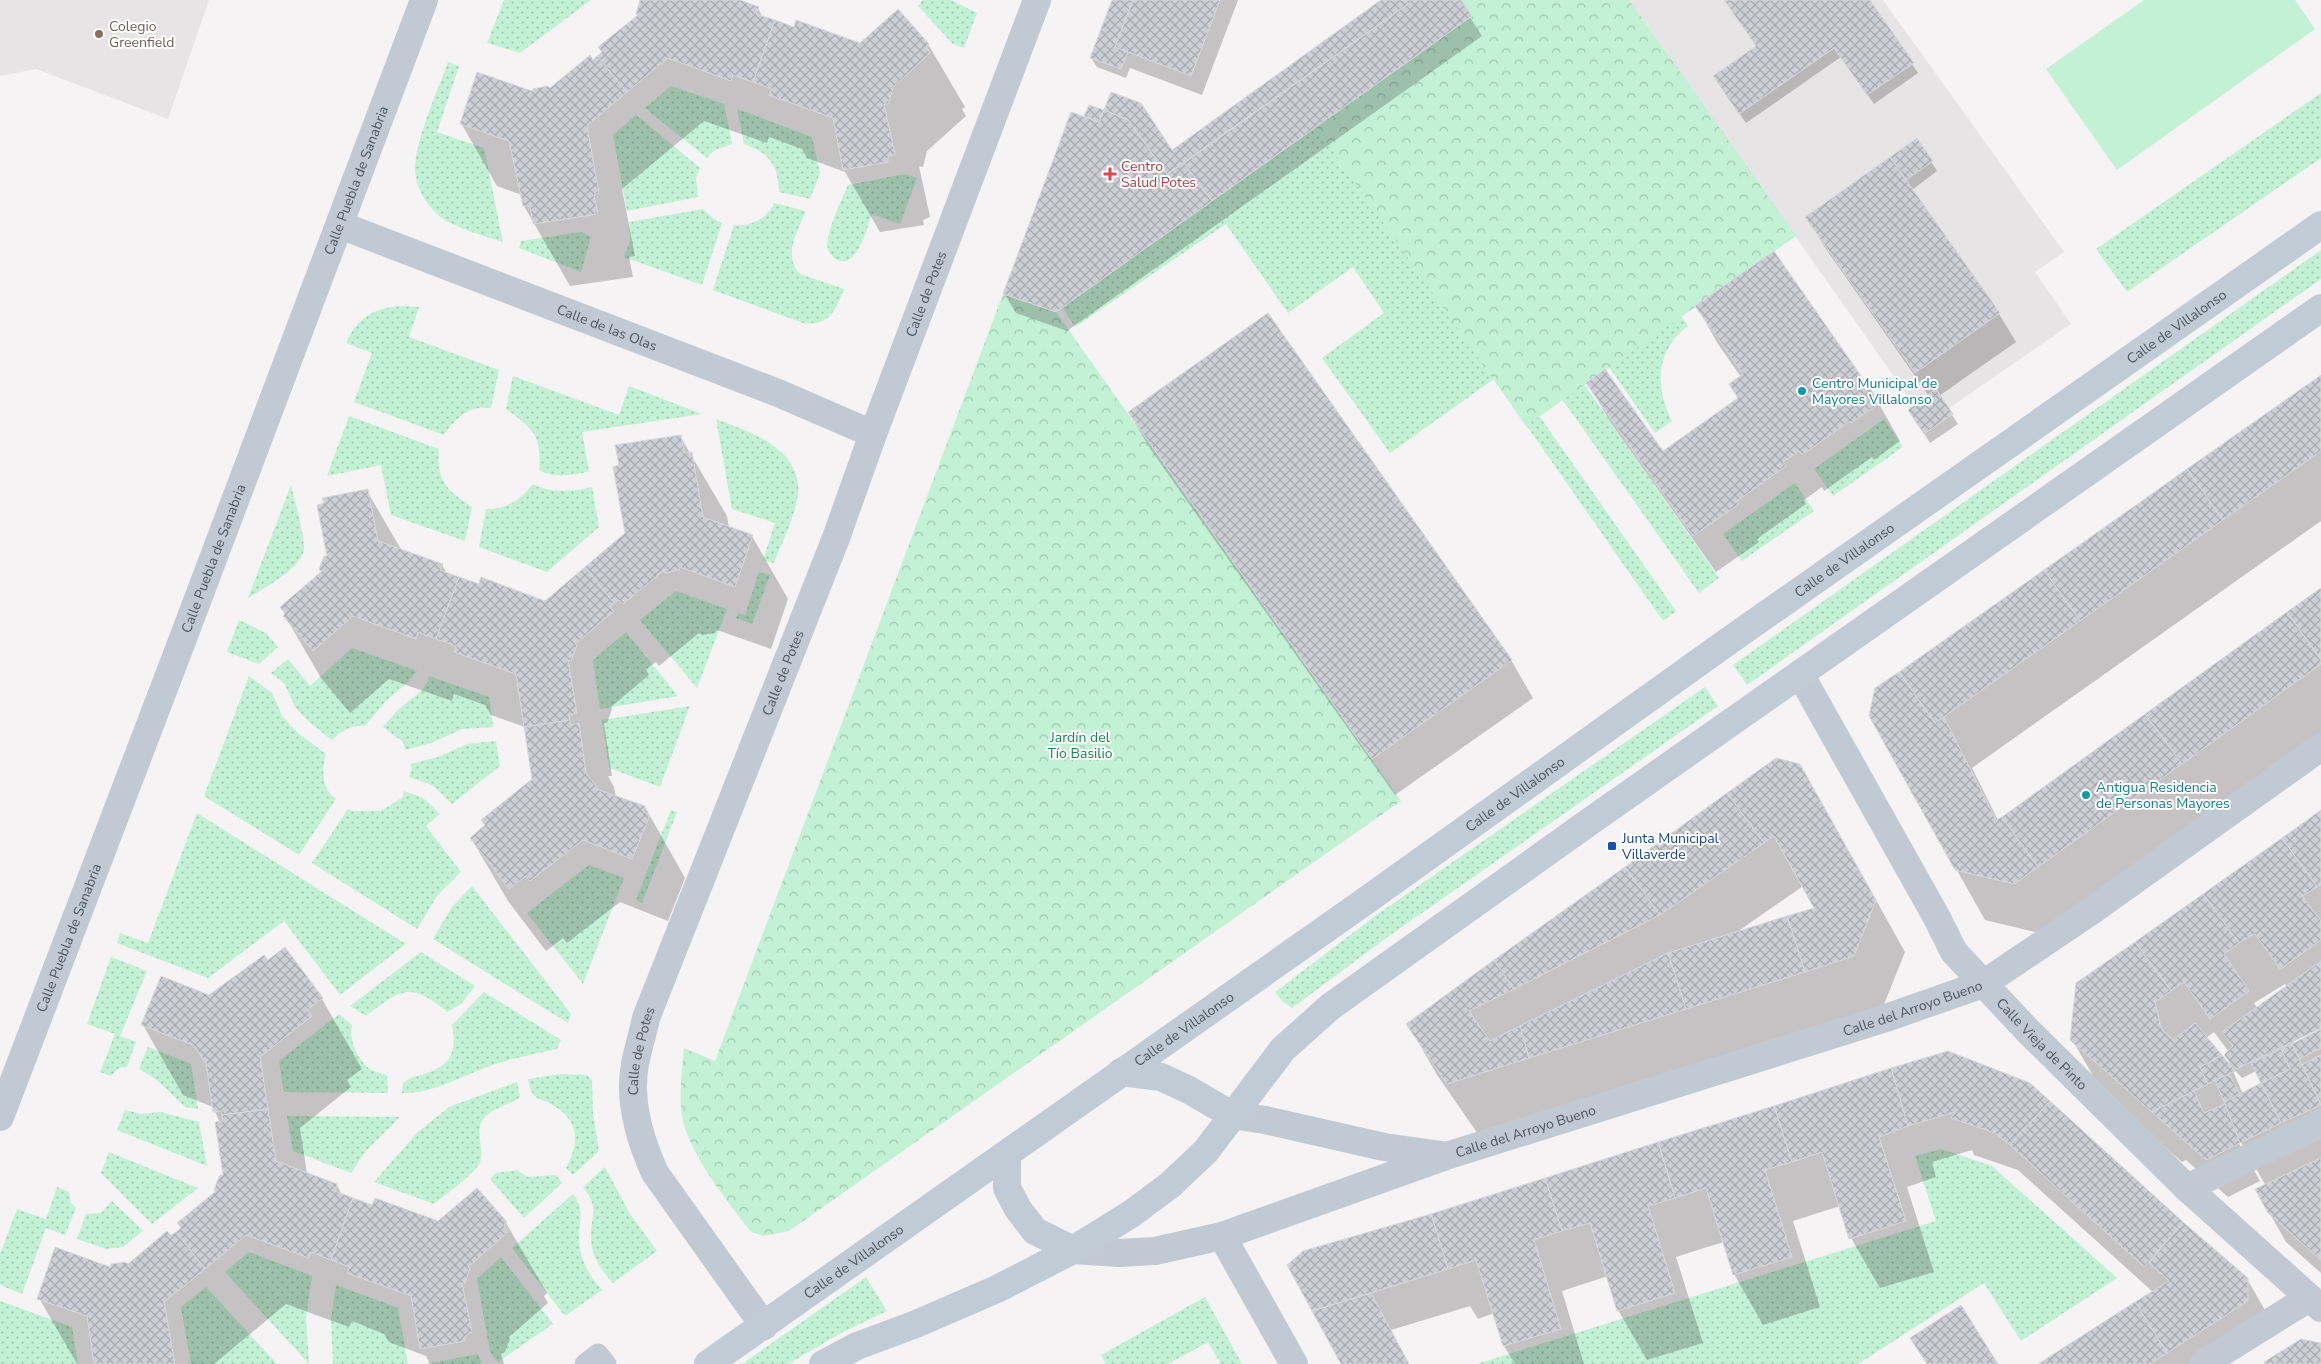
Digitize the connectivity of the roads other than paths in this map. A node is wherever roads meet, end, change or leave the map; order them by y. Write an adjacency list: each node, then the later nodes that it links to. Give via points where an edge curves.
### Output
1 (424, 0): 4 (street, Calle Puebla de Sanabria)
2 (1038, 0): 6 (street, Calle de Potes)
3 (2321, 224): 10 (main road, Calle de Villalonso)
4 (340, 225): 6 (street, Calle de las Olas, via 778,394); 12 (street, Calle Puebla de Sanabria)
5 (2321, 308): 7 (main road)
6 (873, 434): 20 (street, Calle de Potes, via 836,538 646,1018 634,1065 634,1109 643,1145 655,1173)
7 (1800, 674): 9 (street, Calle Vieja de Pinto, via 1954,952); 11 (main road, via 1330,1007 1283,1049)
8 (2321, 747): 9 (street, Calle del Arroyo Bueno)
9 (1983, 984): 15 (street, Calle del Arroyo Bueno, via 1878,1021); 16 (street, Calle Vieja de Pinto)
10 (1121, 1072): 11 (main road, via 1161,1077); 14 (main road, Calle de Villalonso)
11 (1232, 1115): 15 (street, Calle del Arroyo Bueno, via 1384,1147); 18 (main road, via 1206,1150 1170,1186)
12 (0, 1117)
13 (2321, 1123): 16 (street)
14 (1007, 1155): 18 (main road, via 1007,1188 1018,1209 1035,1231); 20 (main road, Calle de Villalonso)
15 (1446, 1156): 17 (street, Calle del Arroyo Bueno)
16 (2187, 1188): 19 (street, Calle Vieja de Pinto)
17 (1222, 1236): 18 (street, Calle del Arroyo Bueno, via 1155,1251); 25 (street)
18 (1073, 1250): 24 (main road, via 997,1289 857,1346)
19 (2315, 1303): 26 (street)
20 (764, 1326): 23 (main road, Calle de Villalonso)
21 (585, 1364): 22 (lane, via 598,1354)
22 (606, 1364)
23 (708, 1364)
24 (823, 1364)
25 (1294, 1364)
26 (2203, 1364)

